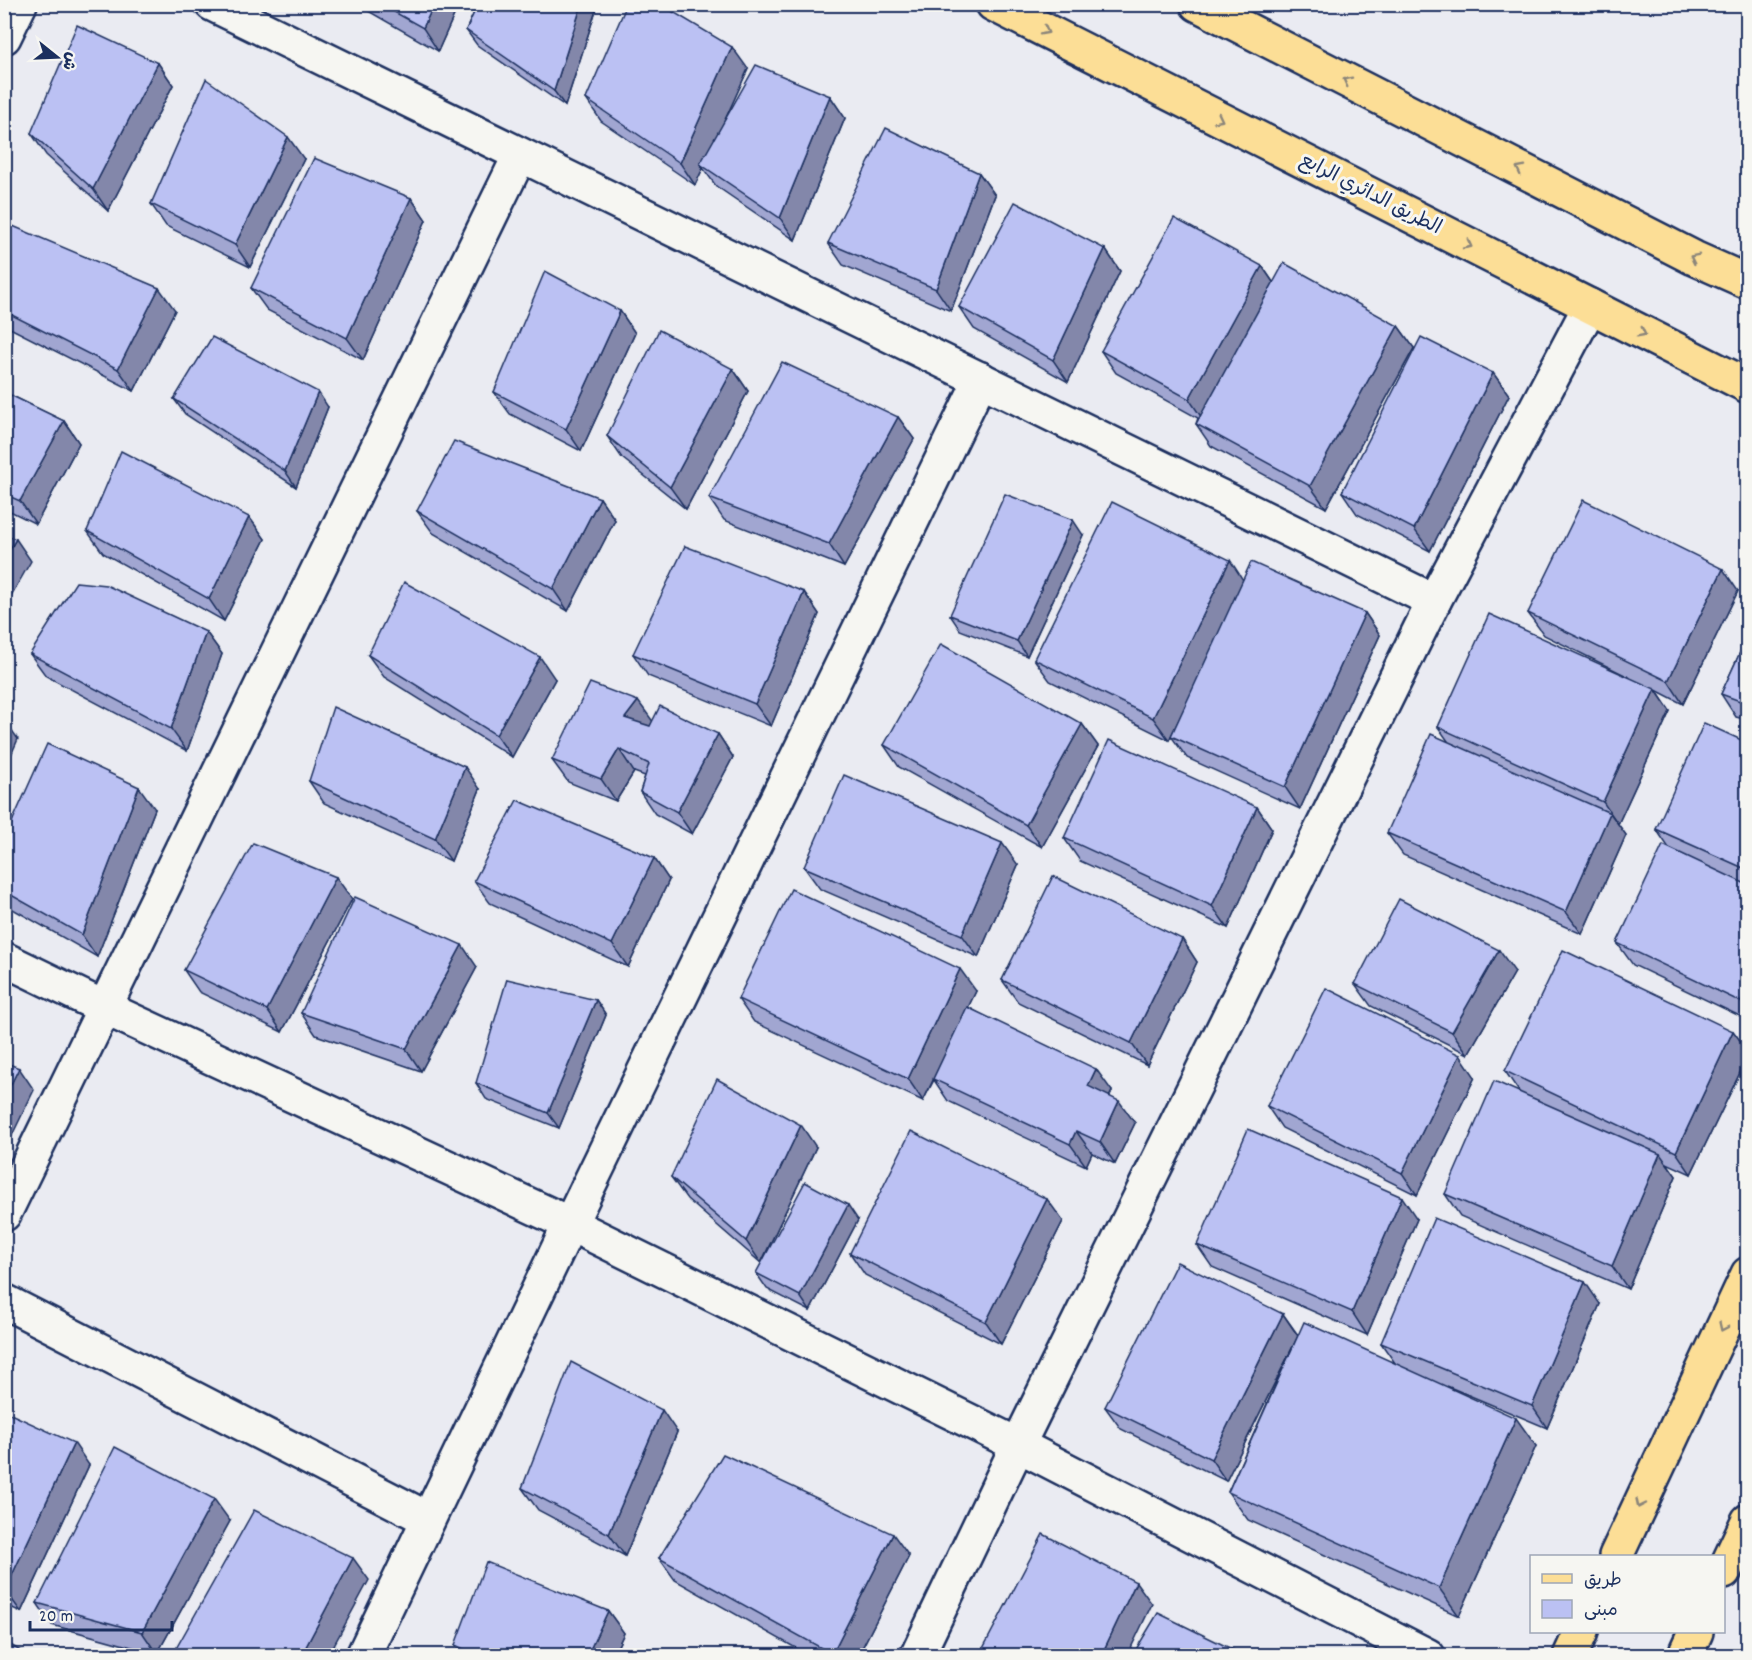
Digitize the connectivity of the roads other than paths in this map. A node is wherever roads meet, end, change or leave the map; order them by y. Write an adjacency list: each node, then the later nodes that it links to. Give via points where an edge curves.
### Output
1 (20, 4): 5 (street)
2 (212, 4): 6 (street)
3 (993, 4): 8 (main road, الطريق الدائري الرابع, one-way to 8)
4 (1197, 4): 7 (main road, one-way to 4)
5 (4, 37)
6 (520, 155): 9 (street); 13 (street)
7 (1748, 282)
8 (1590, 306): 10 (main road, الطريق الدائري الرابع, one-way to 10); 11 (street)
9 (981, 380): 11 (street); 15 (street)
10 (1748, 386)
11 (1434, 601): 18 (street)
12 (4, 959): 13 (street)
13 (105, 1008): 14 (street); 15 (street)
14 (4, 1214)
15 (570, 1224): 18 (street); 19 (street)
16 (1748, 1274): 21 (main road, one-way to 21)
17 (4, 1301): 19 (street)
18 (1018, 1445): 26 (street); 27 (street)
19 (428, 1519): 25 (street)
20 (1748, 1521): 22 (main road)
21 (1617, 1555)
22 (1725, 1570)
23 (1581, 1633): 28 (main road)
24 (1696, 1633): 29 (main road)
25 (363, 1656)
26 (917, 1656)
27 (1428, 1656)
28 (1570, 1656)
29 (1685, 1656)

